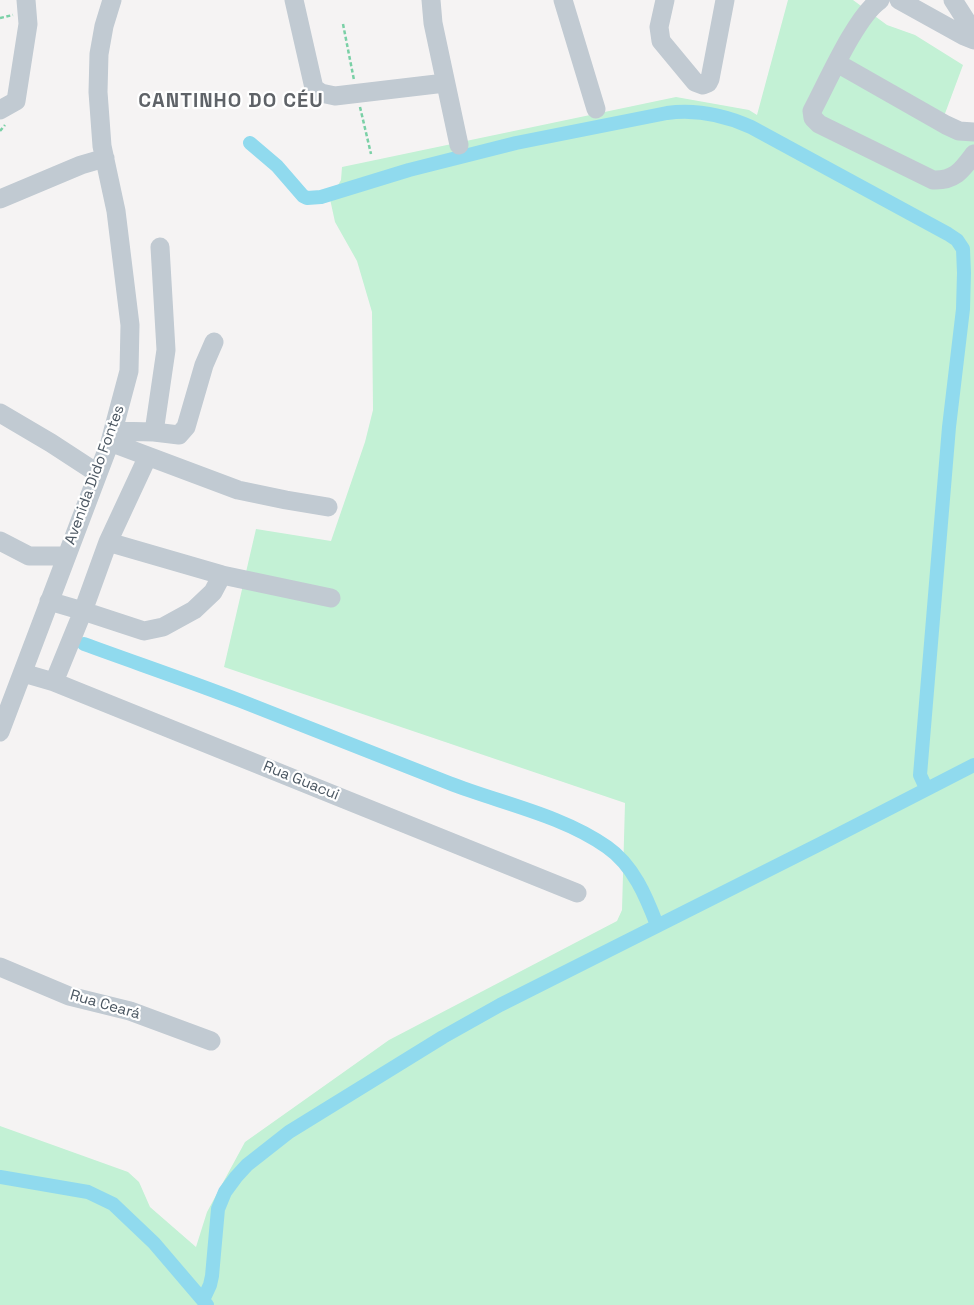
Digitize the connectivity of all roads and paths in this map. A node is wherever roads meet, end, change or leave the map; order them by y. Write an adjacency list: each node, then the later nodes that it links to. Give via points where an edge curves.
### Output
1 (112, 0): 20 (street, Avenida Dido Fontes, via 99,54 98,92)
2 (294, 0): 14 (street, via 314,88 321,93 335,96)
3 (431, 0): 14 (street)
4 (563, 0): 16 (street)
5 (665, 0): 6 (street, via 659,27 661,41 696,82 703,85 710,79)
6 (725, 0)
7 (880, 0): 13 (street, via 861,21)
8 (899, 0): 12 (street)
9 (958, 3): 11 (street)
10 (26, 5): 15 (street, via 28,24)
11 (974, 33)
12 (974, 40)
13 (837, 63): 17 (street, via 946,125 959,131); 19 (street, via 812,111 819,124 933,180 951,179)
14 (445, 83): 18 (street)
15 (8, 106)
16 (596, 109)
17 (974, 132)
18 (459, 145)
19 (974, 154)
20 (105, 158): 21 (street); 26 (street, Avenida Dido Fontes, via 116,212 130,325 129,371)
21 (0, 199)
22 (160, 247): 25 (street, via 166,350)
23 (214, 342): 25 (street, via 186,428 179,435)
24 (0, 413): 28 (street)
25 (154, 432): 26 (street)
26 (111, 437): 27 (street); 28 (street, Avenida Dido Fontes)
27 (148, 456): 29 (street, via 238,490); 31 (street)
28 (97, 473): 32 (street, Avenida Dido Fontes)
29 (328, 507)
30 (0, 541): 32 (street, via 25,555)
31 (108, 542): 33 (street); 36 (street)
32 (66, 556): 35 (street, Avenida Dido Fontes)
33 (222, 575): 34 (street); 36 (street, via 213,592 194,610 163,627 144,631)
34 (331, 598)
35 (49, 601): 36 (street); 37 (street, Avenida Dido Fontes)
36 (83, 611): 38 (street)
37 (23, 673): 38 (street, Rua Guacui); 39 (street, Avenida Dido Fontes)
38 (54, 682): 41 (street, Rua Guacui)
39 (5, 704): 40 (street, Avenida Dido Fontes)
40 (0, 732)
41 (577, 893)
42 (0, 967): 43 (street, Rua Ceará, via 69,996 130,1011)
43 (211, 1041)

